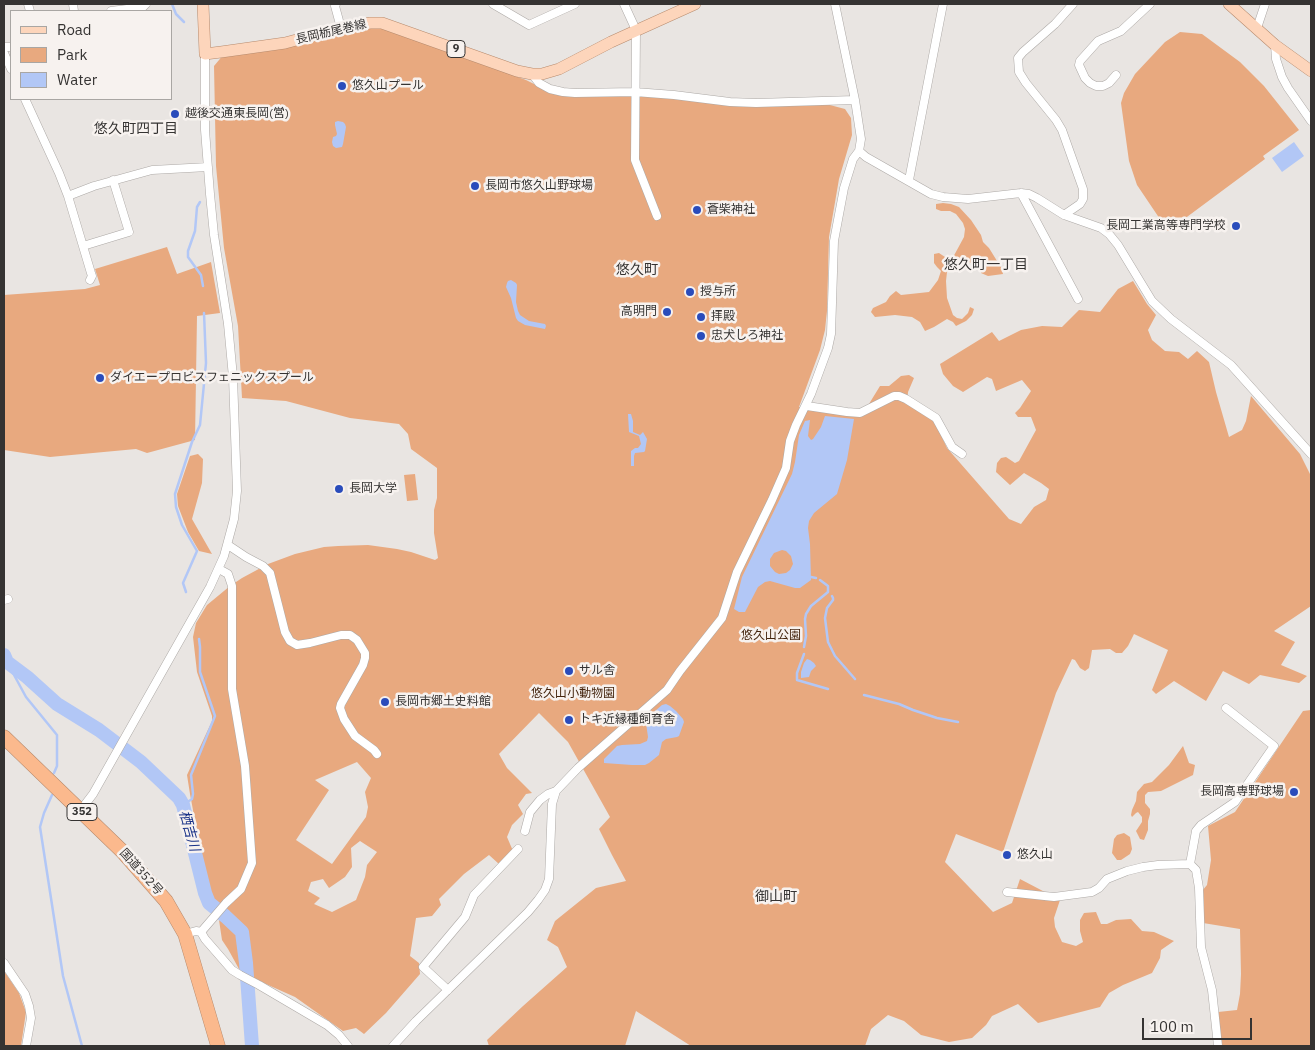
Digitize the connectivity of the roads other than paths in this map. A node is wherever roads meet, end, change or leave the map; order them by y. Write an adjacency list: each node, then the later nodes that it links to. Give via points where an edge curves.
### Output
1 (146, 4): 14 (street)
2 (203, 4): 20 (main road)
3 (336, 4): 15 (street)
4 (492, 4): 13 (street, via 529,25)
5 (624, 4): 17 (street)
6 (695, 4): 17 (main road, 長岡栃尾巻線 / 9)
7 (835, 4): 27 (street)
8 (943, 4): 32 (street)
9 (1073, 4): 35 (street, via 1018,58 1026,83 1062,130 1083,189 1080,204)
10 (1150, 4): 24 (street, via 1121,31 1098,41 1080,61 1086,78 1096,86 1110,83)
11 (1229, 4): 16 (main road)
12 (1265, 4): 16 (street)
13 (570, 5)
14 (119, 10)
15 (341, 28): 20 (main road, 長岡栃尾巻線 / 9, via 284,43); 23 (main road, 長岡栃尾巻線 / 9, via 382,23)
16 (1257, 28): 18 (main road)
17 (636, 30): 23 (main road, 長岡栃尾巻線 / 9, via 559,69); 25 (street)
18 (1275, 45): 22 (main road); 28 (street, via 1282,77)
19 (4, 54): 21 (street)
20 (205, 54): 30 (street)
21 (10, 67)
22 (1311, 71)
23 (532, 74): 25 (street, via 539,83 563,92)
24 (1116, 75)
25 (636, 92): 27 (street, via 756,103); 36 (street, via 635,160)
26 (25, 100): 34 (street)
27 (855, 100): 29 (street, via 861,139)
28 (1311, 121)
29 (859, 151): 32 (street); 40 (street, via 849,169 834,241 831,334)
30 (208, 167): 31 (street, via 152,170); 43 (street, via 234,393 237,491)
31 (113, 180): 34 (street); 37 (street, via 129,232)
32 (909, 180): 33 (street, via 931,194 943,197 968,199)
33 (1021, 193): 35 (street, via 1037,198); 39 (street)
34 (68, 196): 37 (street)
35 (1064, 215): 42 (street, via 1109,234 1152,301 1231,365)
36 (657, 216)
37 (83, 246): 38 (street, via 92,276)
38 (90, 280)
39 (1078, 299)
40 (806, 406): 41 (street, via 860,413 898,396 936,418 952,447); 48 (street, via 790,441 786,468 737,572 722,618 666,690)
41 (962, 454)
42 (1311, 454)
43 (228, 545): 44 (street); 47 (street, via 270,572 290,641 297,645 341,635 350,635 357,640 365,658 340,708 355,736)
44 (219, 568): 49 (street, via 93,794); 54 (street, via 228,574 232,586 232,688 245,766 252,864 240,889)
45 (1226, 708): 52 (street, via 1274,746 1234,802 1196,831)
46 (4, 736): 49 (highway, 国道352号 / 352)
47 (377, 754)
48 (556, 791): 50 (street, via 540,800 530,812); 57 (street, via 552,804 549,878 545,890 528,912)
49 (80, 811): 55 (highway, 国道352号 / 352, via 122,851 154,894 166,901)
50 (525, 831)
51 (518, 849): 57 (street, via 474,895 465,917 423,966)
52 (1190, 864): 53 (street, via 1142,867 1108,880 1092,892 1054,898); 62 (street, via 1196,870 1199,888 1201,947 1212,990)
53 (1006, 892)
54 (201, 932): 55 (street); 60 (street, via 232,970 327,1025)
55 (185, 934): 59 (highway, 国道352号 / 352)
56 (4, 963): 58 (street, via 25,994 29,1006 31,1018)
57 (448, 990): 61 (street)
58 (26, 1046)
59 (218, 1046)
60 (348, 1046)
61 (393, 1046)
62 (1218, 1046)

